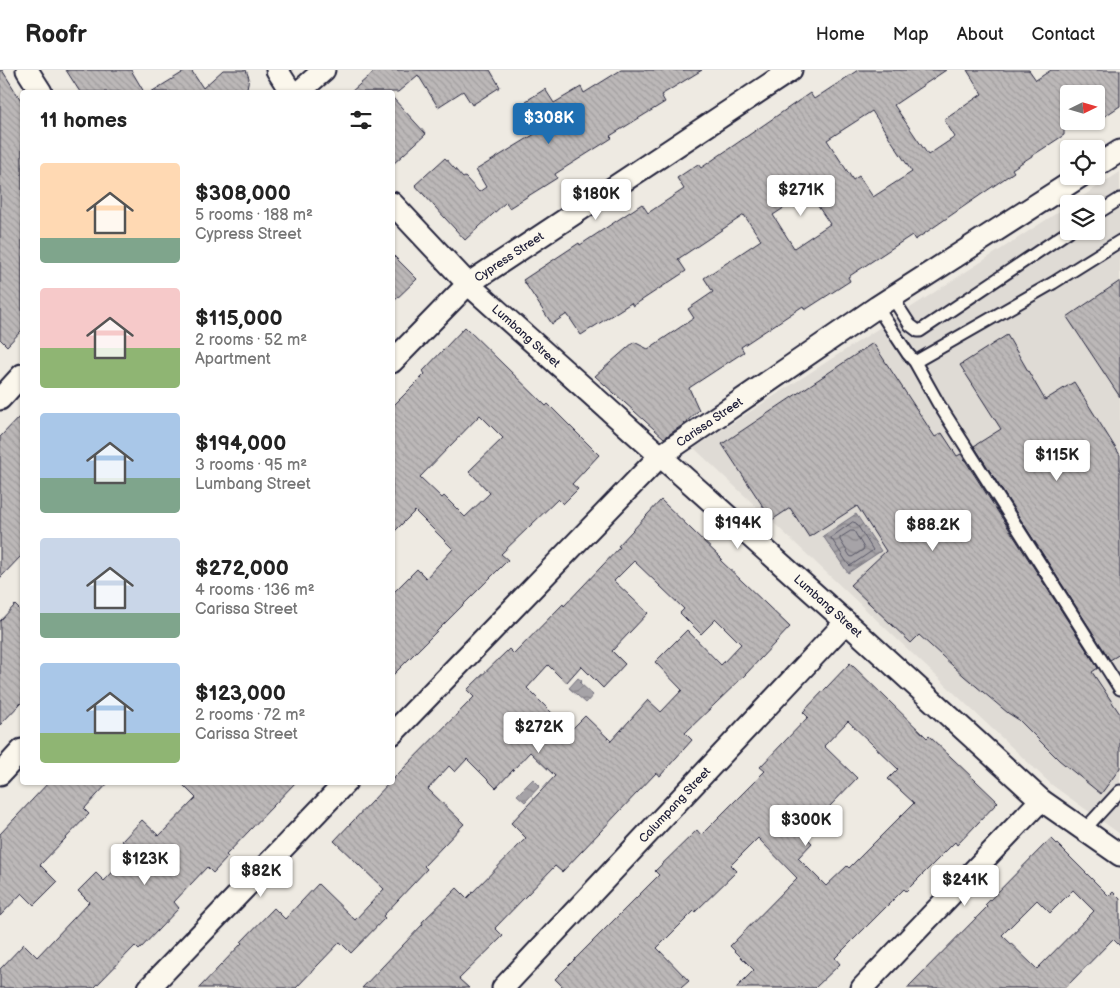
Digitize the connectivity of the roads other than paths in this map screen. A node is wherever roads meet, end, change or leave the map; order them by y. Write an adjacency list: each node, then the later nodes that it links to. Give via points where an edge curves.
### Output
1 (26, 70): 5 (street)
2 (277, 70): 6 (street)
3 (324, 70): 7 (street)
4 (791, 70): 16 (street, Cypress Street)
5 (40, 90)
6 (290, 90)
7 (301, 90)
8 (1120, 151): 9 (street)
9 (1105, 160)
10 (1067, 185): 17 (street, Carissa Street)
11 (1120, 199): 13 (lane)
12 (395, 206): 16 (street, Lumbang Street)
13 (1105, 208)
14 (1060, 238): 17 (lane, via 920,331)
15 (1120, 241): 19 (lane, via 1053,284)
16 (468, 284): 18 (street, Cypress Street); 22 (street, Lumbang Street)
17 (884, 302): 19 (lane, via 908,354); 22 (street, Carissa Street)
18 (395, 359)
19 (915, 362): 24 (lane)
20 (20, 377): 21 (street)
21 (0, 399)
22 (660, 456): 23 (street, Lumbang Street); 25 (street, Carissa Street)
23 (846, 622): 30 (street, Lumbang Street); 34 (street, Calumpang Street)
24 (1120, 689)
25 (395, 731)
26 (20, 752): 27 (street)
27 (0, 774)
28 (343, 785): 33 (street)
29 (1120, 791): 31 (lane)
30 (1042, 800): 31 (street, Lumbang Street); 35 (street)
31 (1084, 830): 32 (street, Lumbang Street)
32 (1120, 855)
33 (149, 988)
34 (503, 988)
35 (862, 988)

